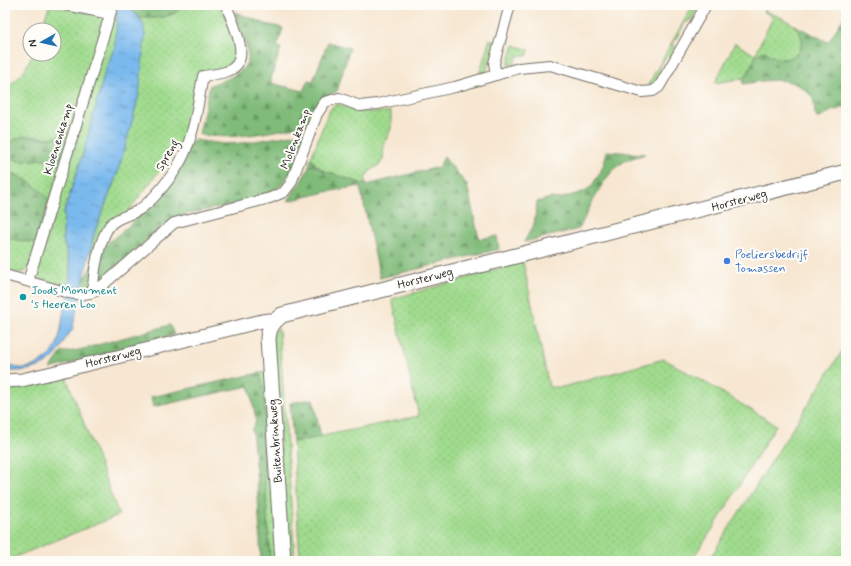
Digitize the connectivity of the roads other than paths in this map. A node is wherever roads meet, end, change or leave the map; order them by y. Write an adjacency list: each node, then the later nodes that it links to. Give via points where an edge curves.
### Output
1 (66, 5): 5 (street)
2 (226, 5): 10 (street, Spreng, via 239,41 239,61 228,71 203,76 187,148 175,170 155,196 138,210 118,219 104,234 93,281)
3 (510, 5): 6 (street, via 494,63)
4 (706, 5): 6 (street, Molenkamp, via 659,86 653,91 642,92 550,65 520,68)
5 (111, 9): 9 (street, Kloenenkamp)
6 (496, 75): 10 (street, Molenkamp, via 377,104 360,106 339,98 325,102 317,114 291,183 284,192 174,223)
7 (846, 172): 11 (main road, Horsterweg, via 282,315)
8 (5, 275): 9 (street, Molenkamp)
9 (28, 281): 10 (street, Molenkamp, via 79,295)
10 (93, 292)
11 (274, 322): 12 (street, Horsterweg, via 262,321 22,380); 13 (main road, Buitenbrinkweg, via 268,338)
12 (5, 381)
13 (283, 561)

